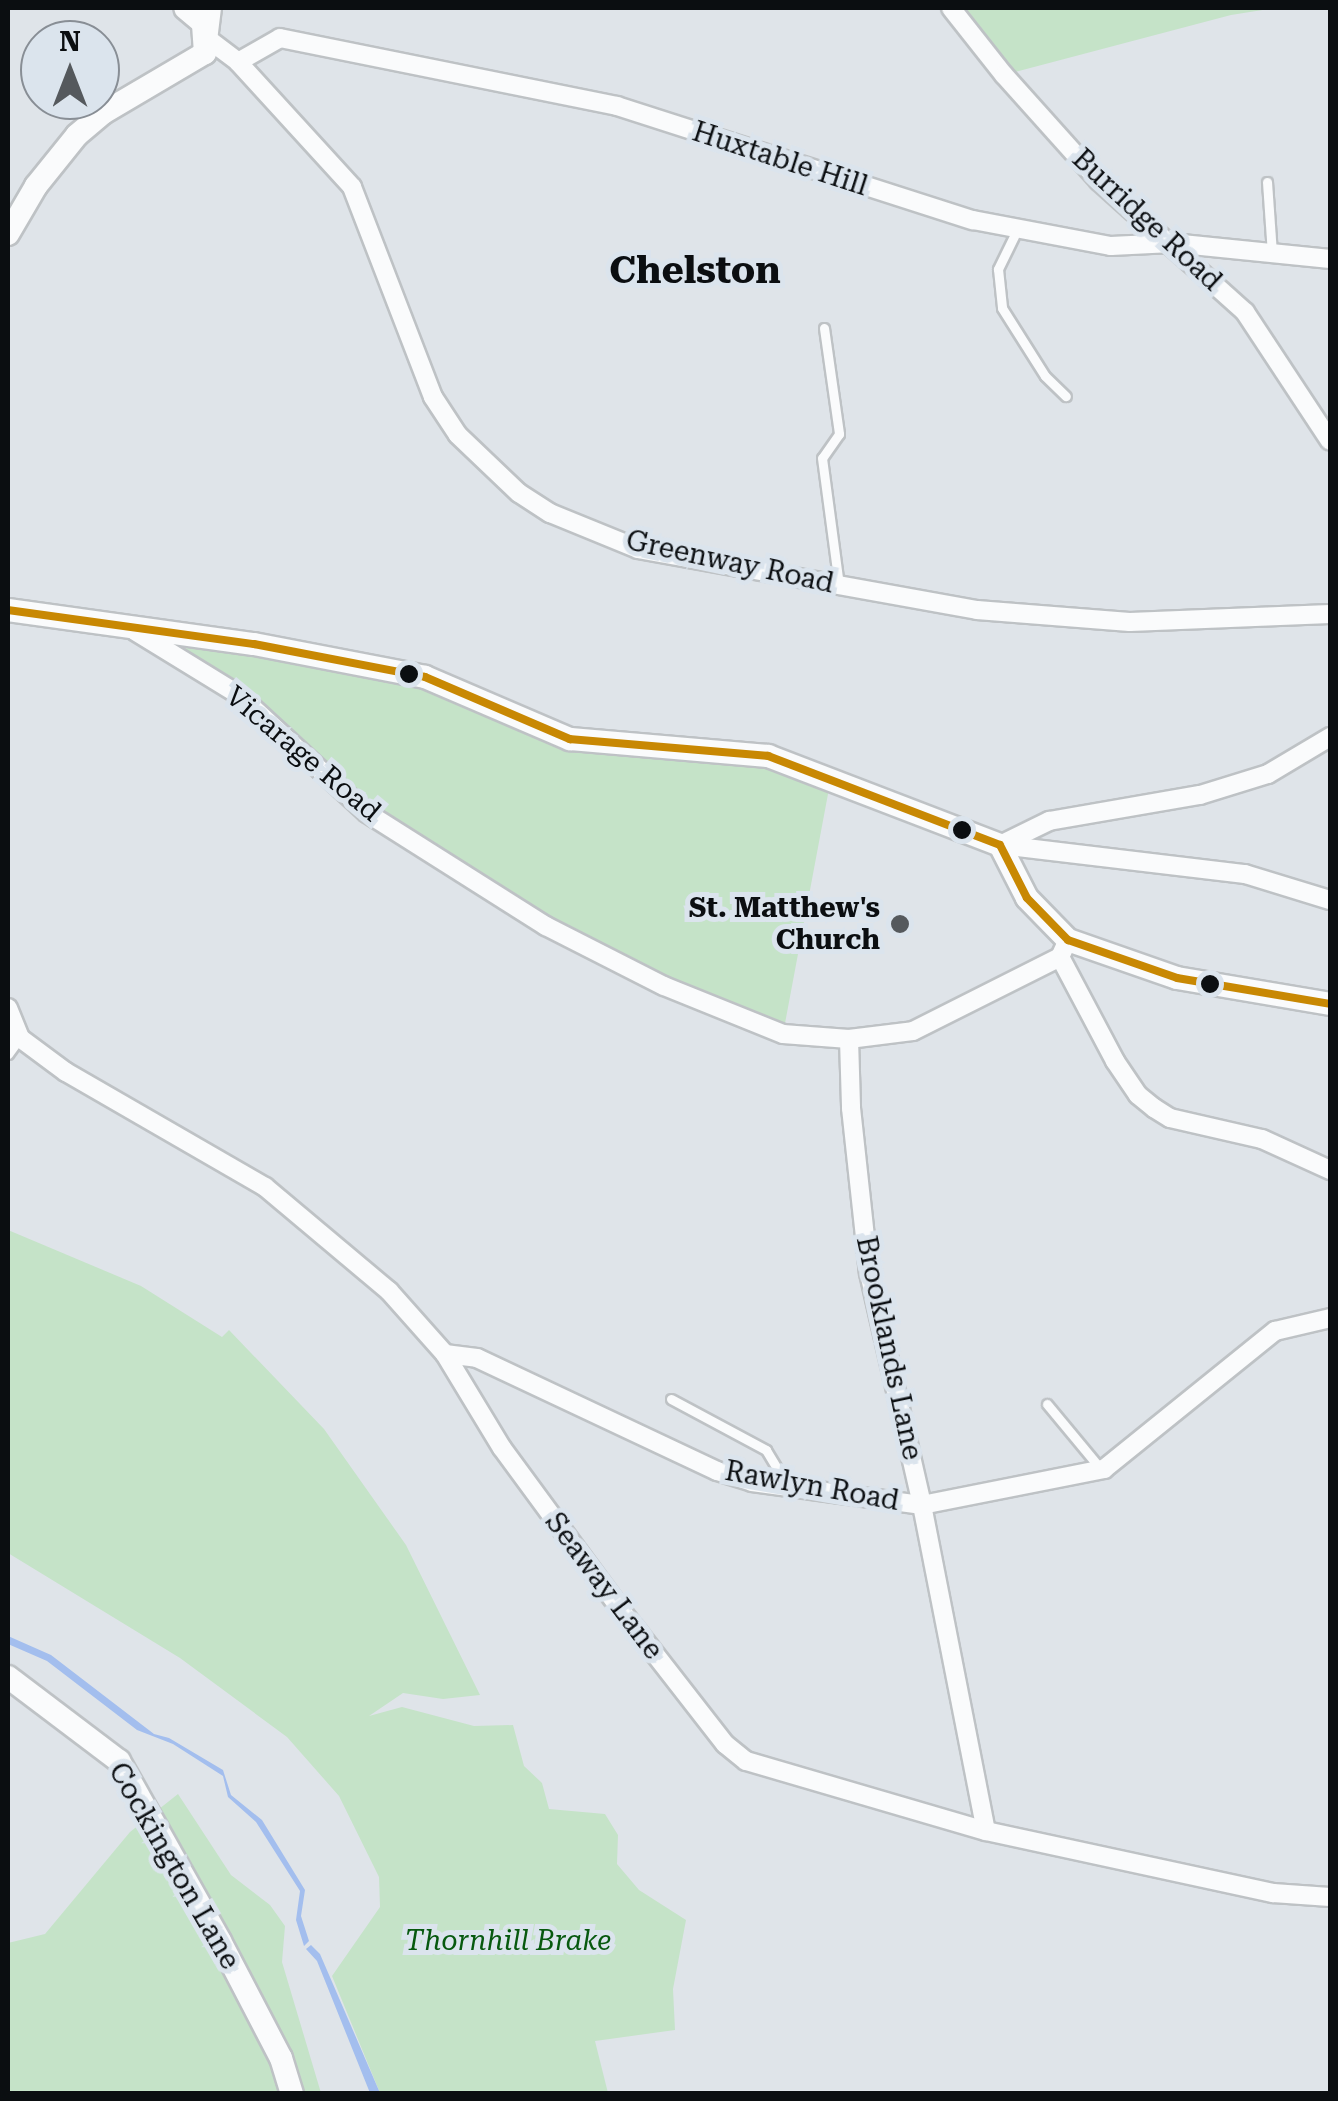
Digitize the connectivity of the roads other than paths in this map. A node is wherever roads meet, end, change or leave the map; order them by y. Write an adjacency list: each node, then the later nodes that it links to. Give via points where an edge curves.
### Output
1 (185, 8): 4 (street, via 203,23)
2 (212, 8): 4 (street)
3 (951, 8): 9 (street, Burridge Road, via 1099,181)
4 (208, 40): 5 (street, Greenway Road); 8 (street, via 196,61 77,134)
5 (238, 62): 7 (street, Huxtable Hill, via 280,38 616,106 973,220); 15 (street, Greenway Road, via 352,188 434,397 458,435 519,494 638,548)
6 (1267, 182): 10 (lane)
7 (1018, 228): 9 (street, Huxtable Hill, via 1111,246); 13 (lane, via 998,269 1002,308 1045,376)
8 (8, 234)
9 (1172, 243): 10 (street, Huxtable Hill); 14 (street, Burridge Road, via 1245,312)
10 (1272, 256): 11 (street, Huxtable Hill)
11 (1330, 259)
12 (824, 328): 15 (lane, via 840,434 822,458)
13 (1066, 396)
14 (1330, 441)
15 (839, 585): 17 (street, Greenway Road, via 1046,618 1130,622)
16 (8, 610): 18 (street)
17 (1330, 614)
18 (131, 628): 20 (street, via 426,676 570,740 768,756); 26 (street, Vicarage Road, via 239,695 367,814 546,926 664,986 782,1034)
19 (1330, 738): 20 (street, via 1268,774 1200,795 1049,821)
20 (1000, 845): 21 (street, via 1246,874); 22 (street, via 1027,898)
21 (1330, 900)
22 (1064, 948): 23 (street, via 1178,978); 26 (street, Vicarage Road, via 914,1030); 28 (street, via 1115,1061 1138,1095 1170,1118 1262,1140)
23 (1330, 1004)
24 (8, 1008): 25 (street)
25 (14, 1037): 27 (lane); 30 (street, Seaway Lane, via 264,1188 389,1291)
26 (849, 1039): 35 (street, Brooklands Lane, via 870,1272)
27 (8, 1054)
28 (1330, 1170)
29 (1330, 1318): 33 (street, Rawlyn Road, via 1264,1339)
30 (445, 1354): 34 (street, Rawlyn Road, via 477,1358 717,1471); 37 (street, Seaway Lane, via 502,1448 725,1744 746,1761)
31 (671, 1400): 34 (lane, via 766,1450)
32 (1047, 1404): 33 (lane)
33 (1101, 1470): 35 (street, Rawlyn Road)
34 (788, 1488): 35 (street, Rawlyn Road)
35 (922, 1505): 37 (street, Brooklands Lane)
36 (8, 1677): 39 (street, Cockington Lane, via 119,1761 281,2058)
37 (986, 1831): 38 (street, Seaway Lane, via 1273,1893)
38 (1330, 1897)
39 (292, 2094)

